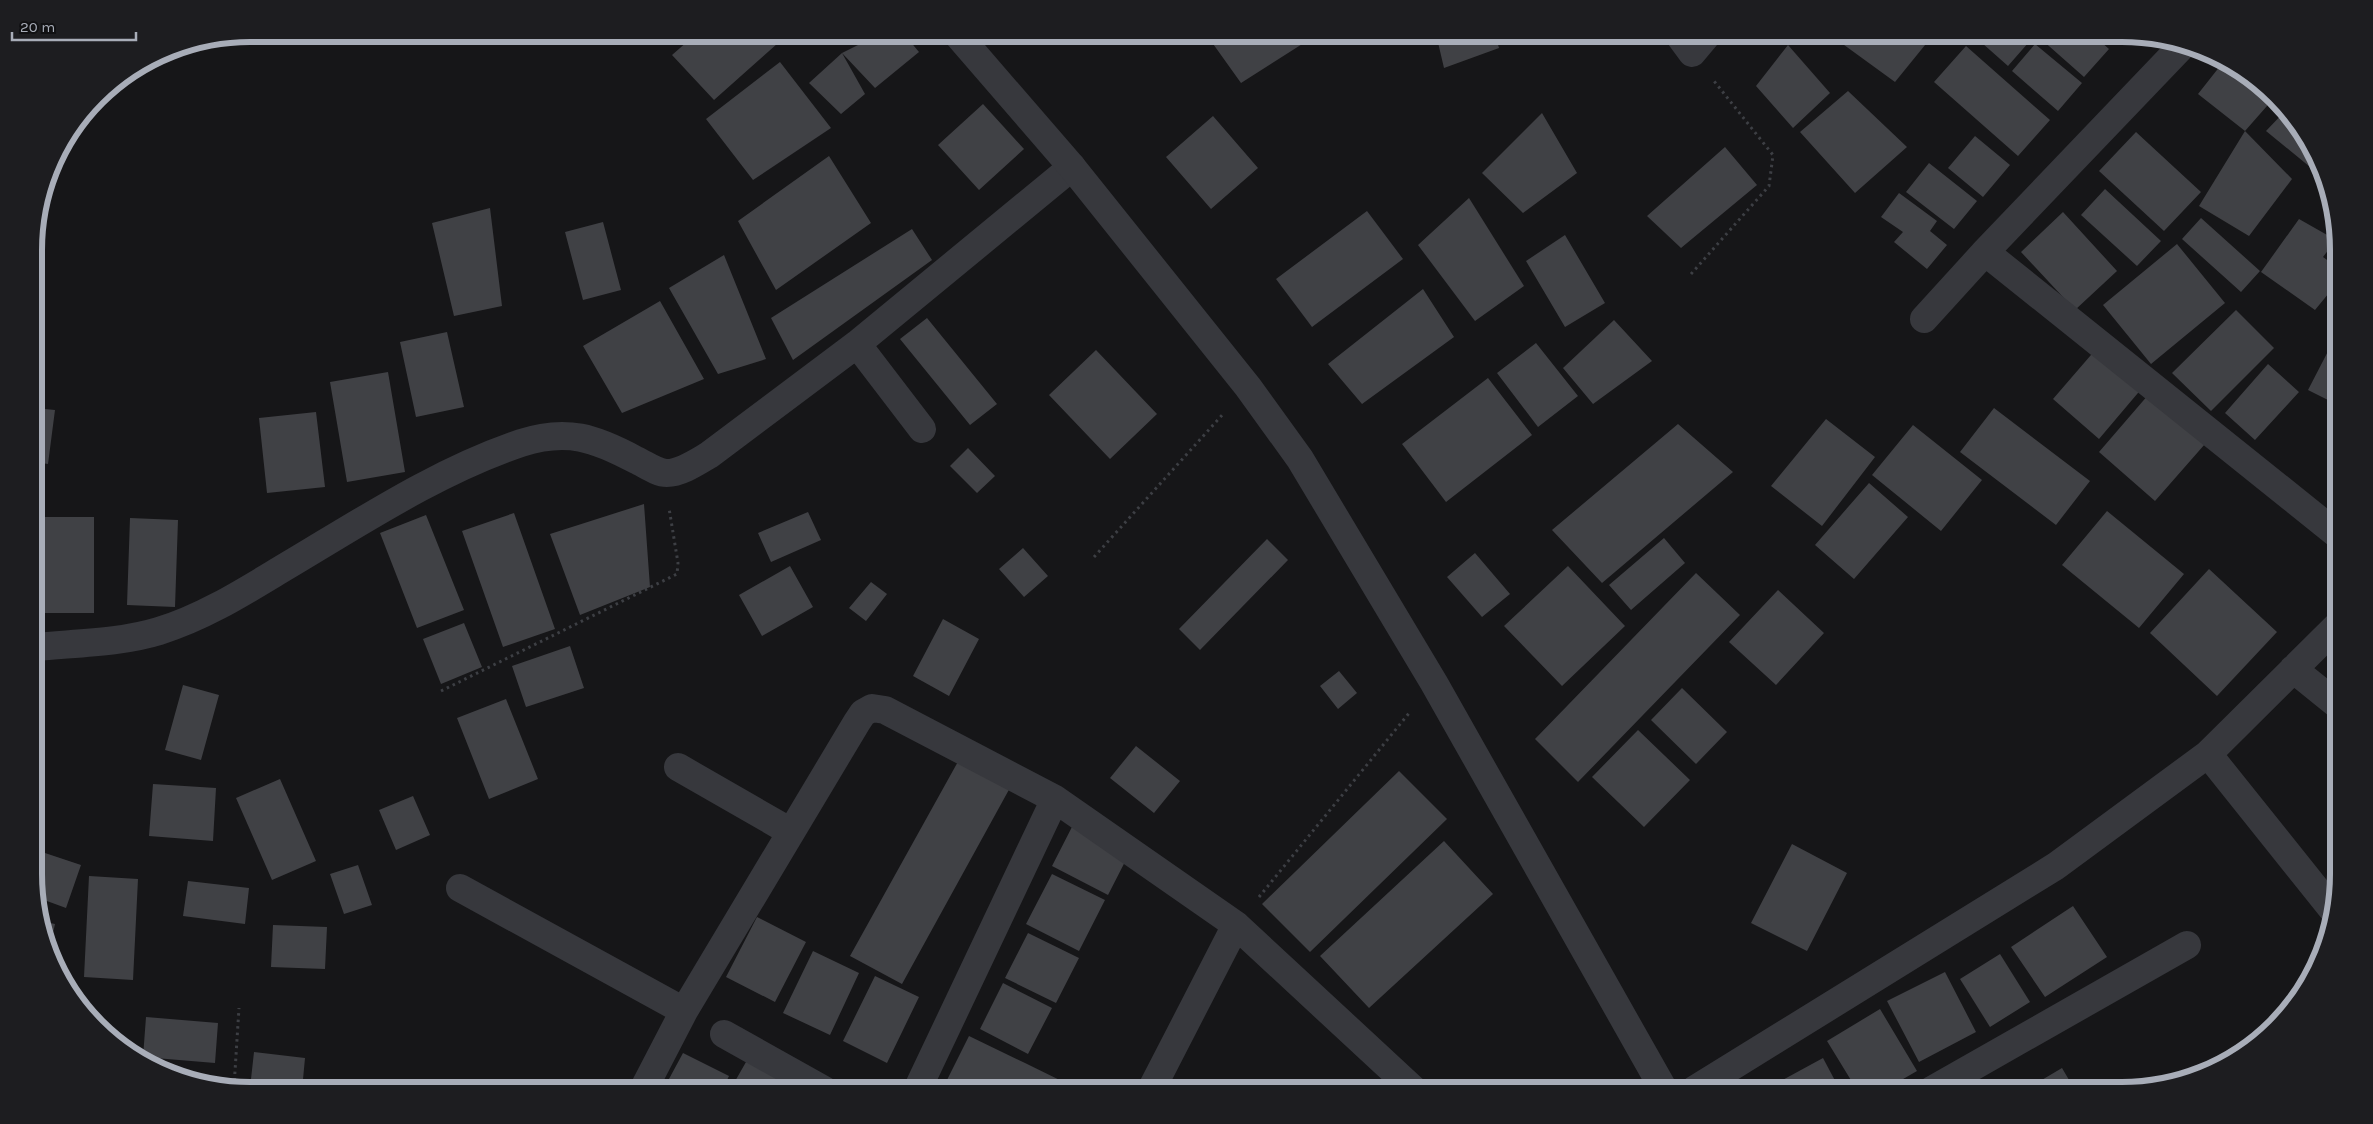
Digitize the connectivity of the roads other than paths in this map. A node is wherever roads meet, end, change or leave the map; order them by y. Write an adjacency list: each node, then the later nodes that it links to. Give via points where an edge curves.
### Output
1 (964, 42): 3 (street)
2 (2178, 51): 4 (street)
3 (1072, 167): 6 (street); 28 (street, via 1248,387 1300,458 1434,682)
4 (1985, 252): 5 (street); 8 (street)
5 (1924, 319)
6 (857, 344): 7 (street); 10 (street, via 709,455 684,468 665,473 608,445 564,434 521,443 439,477 232,598 186,621 129,637)
7 (922, 428)
8 (2330, 530)
9 (2330, 632): 11 (street)
10 (42, 646)
11 (2293, 669): 12 (street); 13 (street)
12 (2330, 699)
13 (2208, 754): 18 (street); 29 (street, via 2056,866)
14 (678, 766): 16 (street)
15 (1055, 798): 16 (street, via 885,710 872,708 857,722); 19 (street); 25 (street)
16 (791, 832): 21 (street)
17 (460, 888): 21 (street)
18 (2328, 905)
19 (1236, 925): 26 (street); 27 (street)
20 (2187, 945): 30 (street)
21 (684, 1010): 23 (street)
22 (724, 1034): 24 (street)
23 (647, 1082)
24 (810, 1082)
25 (921, 1082)
26 (1156, 1082)
27 (1397, 1082)
28 (1659, 1082)
29 (1707, 1082)
30 (1946, 1082)

